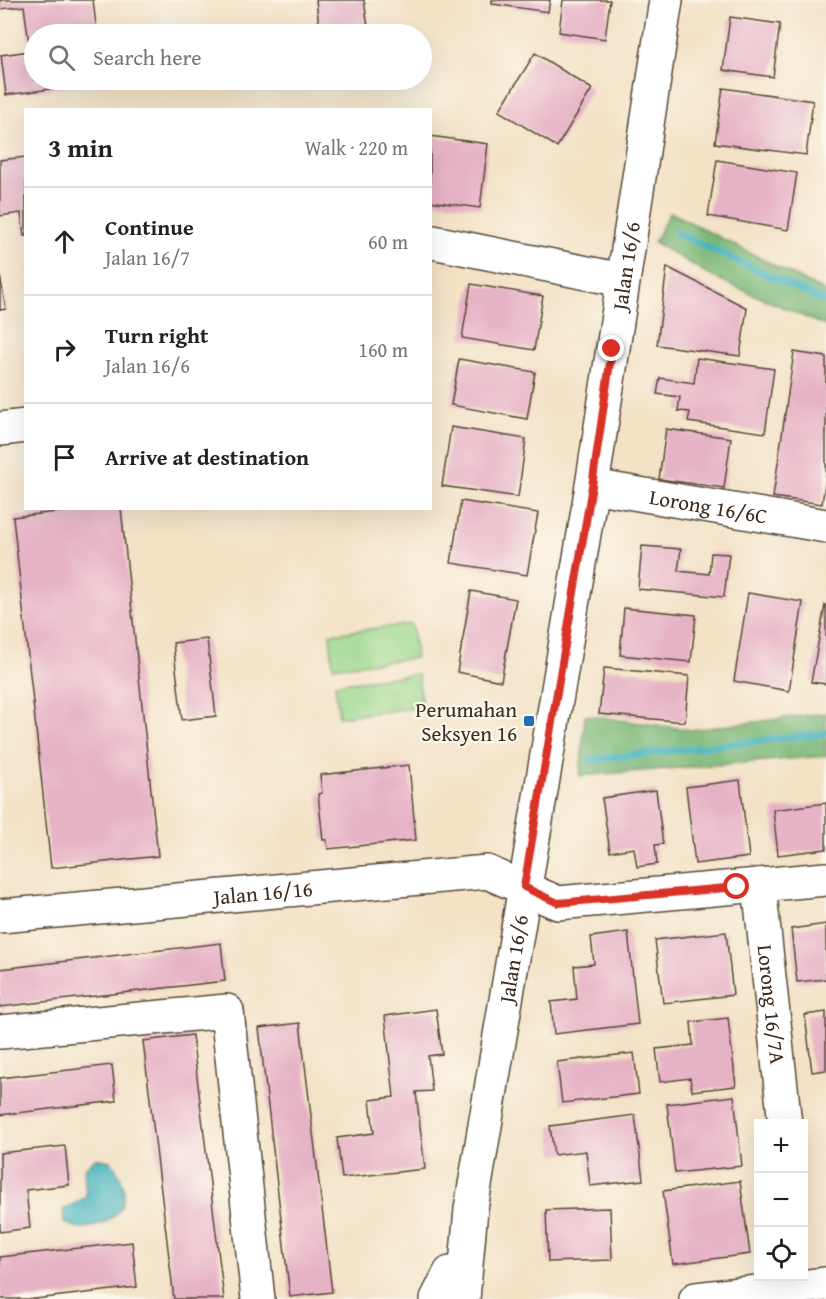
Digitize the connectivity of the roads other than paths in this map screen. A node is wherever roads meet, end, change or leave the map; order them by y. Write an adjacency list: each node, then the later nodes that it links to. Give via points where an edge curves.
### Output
1 (666, 0): 3 (street, Jalan 16/6)
2 (433, 242): 3 (street)
3 (622, 280): 6 (street, Jalan 16/6)
4 (24, 426): 5 (street)
5 (0, 429)
6 (592, 486): 7 (street, Lorong 16/6C); 10 (street, Jalan 16/6)
7 (826, 526)
8 (826, 879): 9 (street, Jalan 16/16)
9 (759, 885): 10 (street, Jalan 16/16, via 558,903); 13 (street, Lorong 16/7A)
10 (524, 887): 11 (street, Jalan 16/16, via 487,872); 15 (street, Jalan 16/6)
11 (0, 916)
12 (0, 1032): 16 (street, via 227,1011)
13 (784, 1119)
14 (826, 1284): 17 (street)
15 (458, 1290)
16 (258, 1299)
17 (696, 1299)

